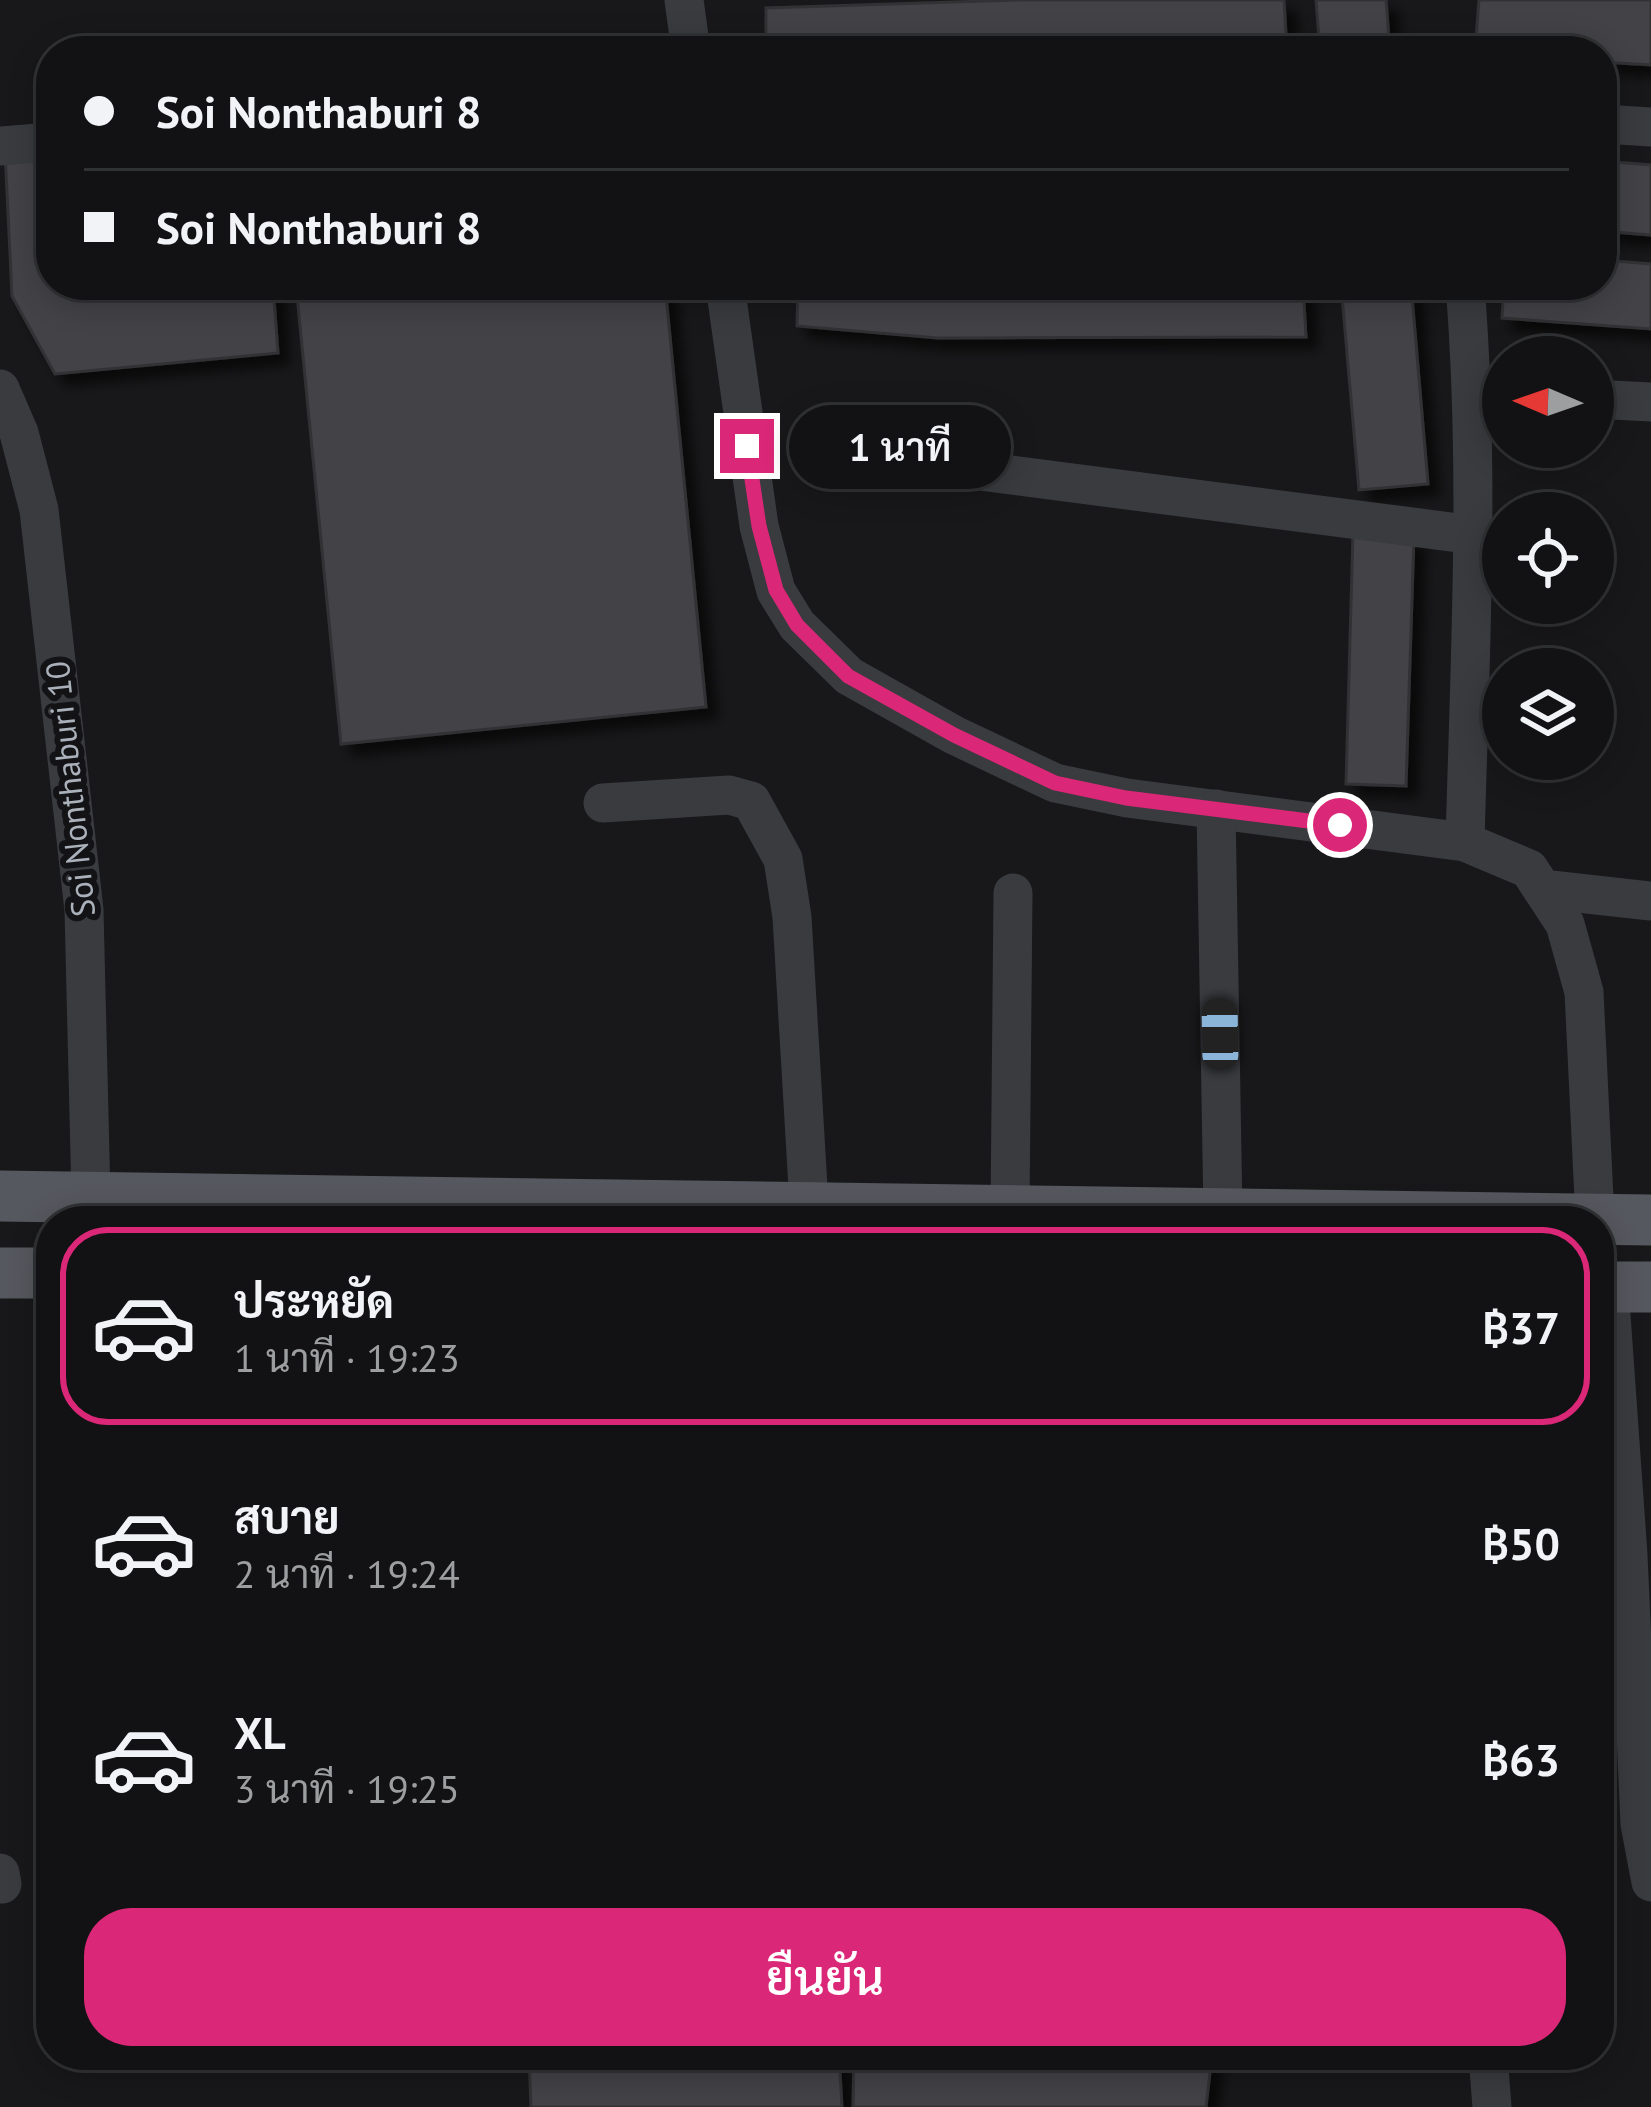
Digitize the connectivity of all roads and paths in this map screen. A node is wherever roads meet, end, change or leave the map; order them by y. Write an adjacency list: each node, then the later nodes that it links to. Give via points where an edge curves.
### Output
1 (684, 0): 2 (street)
2 (690, 36)
3 (1617, 125): 4 (street)
4 (1651, 128)
5 (36, 143): 6 (street)
6 (0, 146)
7 (727, 300): 17 (street, via 759,526 776,590 797,625 848,676 1055,783)
8 (1468, 300): 9 (street)
9 (1482, 363)
10 (0, 389): 23 (street, Soi Nonthaburi 10, via 39,510 61,698 84,910)
11 (1614, 400): 12 (street)
12 (1651, 403)
13 (818, 450): 15 (street)
14 (1482, 453): 15 (street)
15 (1474, 536): 18 (street)
16 (603, 803): 25 (street, via 729,795 751,801 783,859)
17 (1216, 809): 18 (street); 27 (street)
18 (1465, 842): 19 (street, via 1529,869)
19 (1542, 889): 21 (street); 28 (street, via 1565,924 1584,992)
20 (1012, 893): 26 (street)
21 (1651, 901)
22 (0, 1196): 23 (main road)
23 (91, 1196): 24 (main road)
24 (490, 1206)
25 (810, 1206)
26 (1010, 1206)
27 (1241, 1206)
28 (1593, 1206)
29 (1614, 1219): 30 (main road)
30 (1651, 1220)
31 (0, 1273): 32 (main road)
32 (36, 1273)
33 (1620, 1287): 35 (street, via 1640,1825)
34 (0, 1873): 36 (street)
35 (1651, 1882)
36 (2, 1884)
37 (1489, 2070): 38 (street)
38 (1492, 2107)

